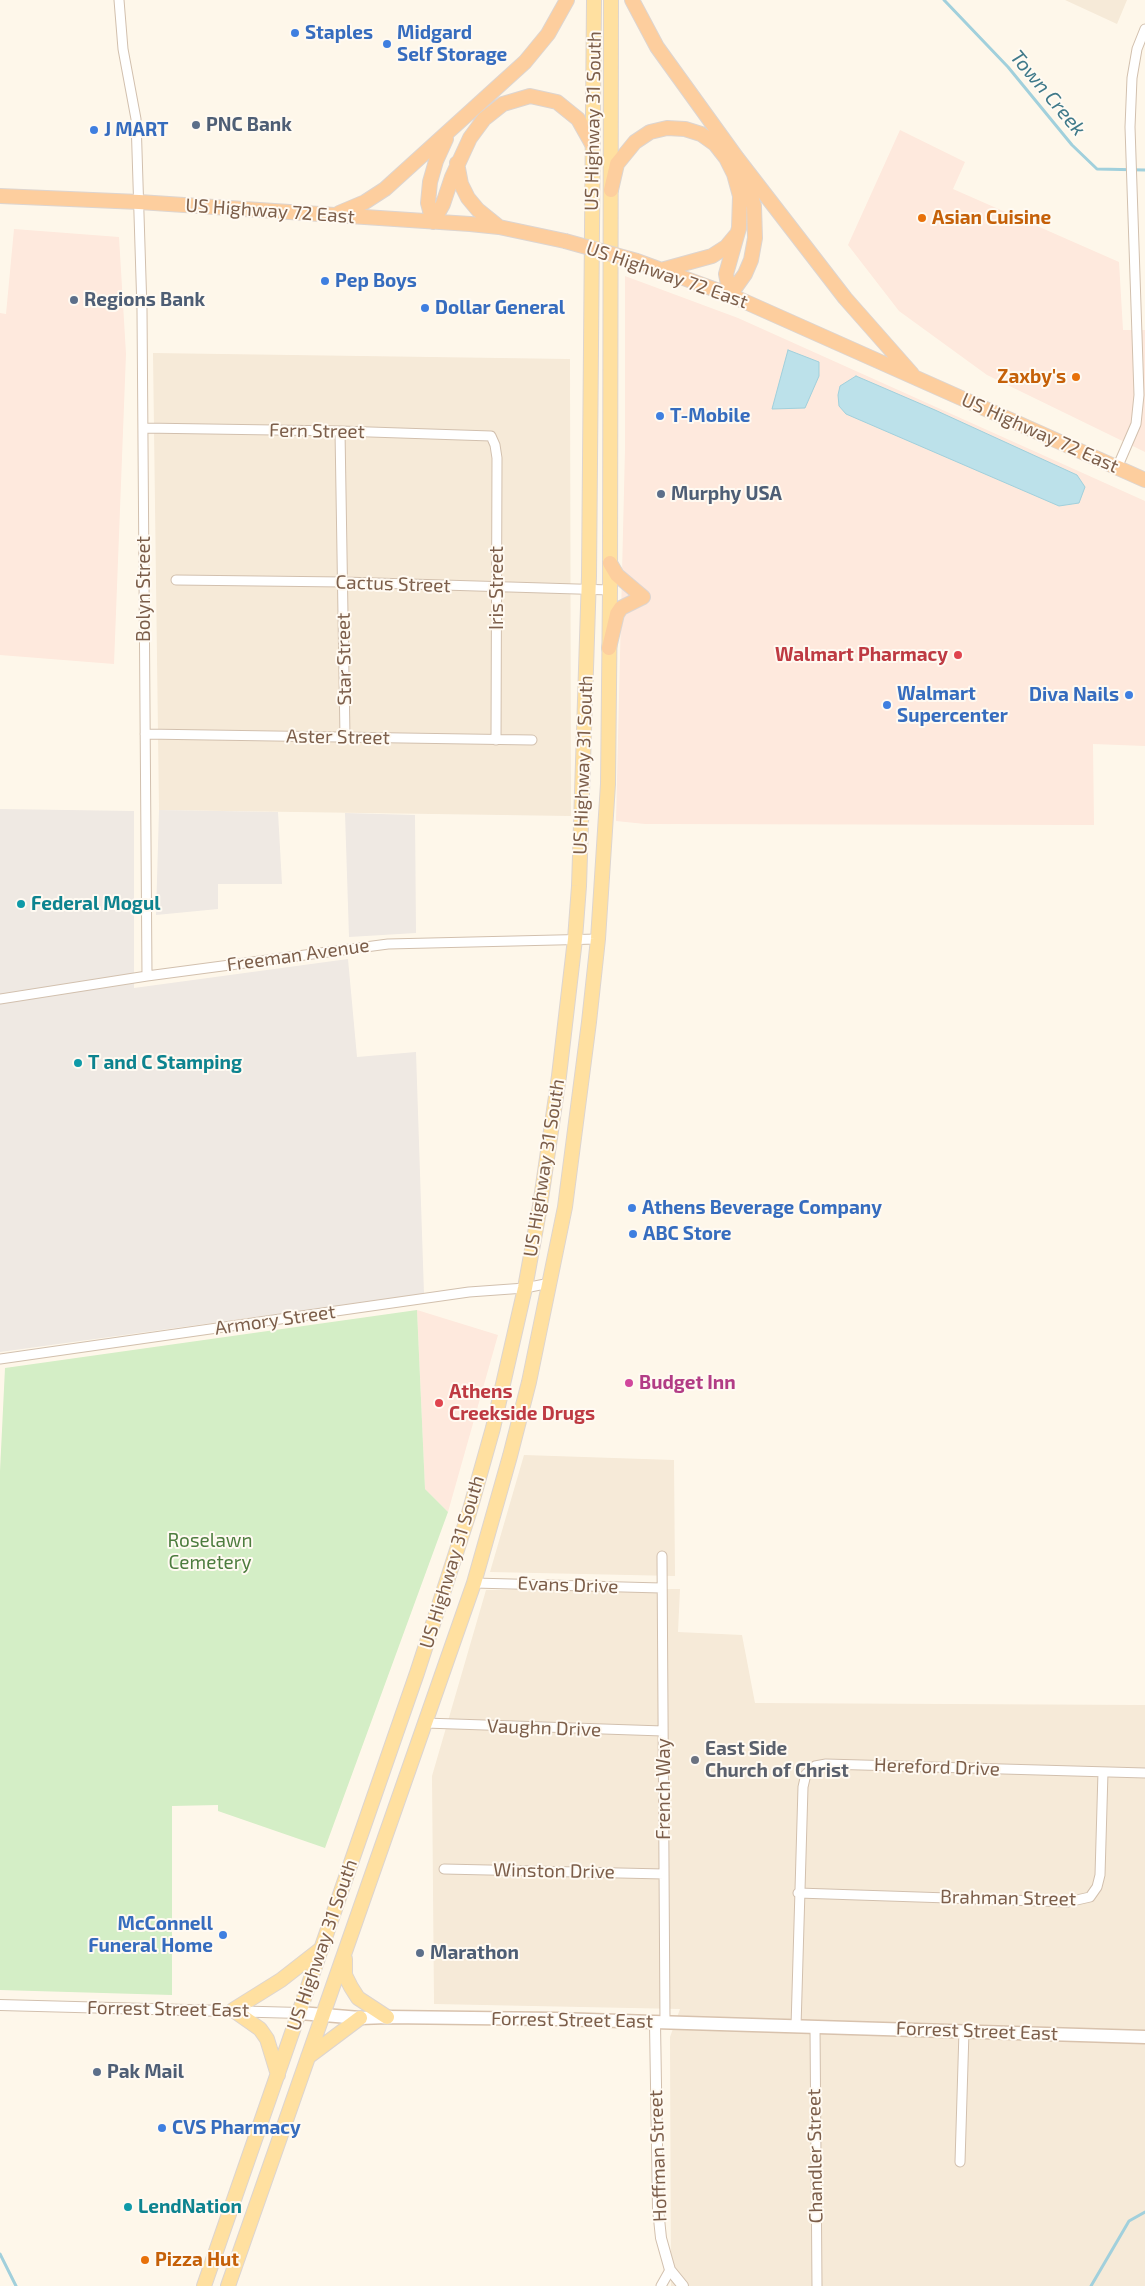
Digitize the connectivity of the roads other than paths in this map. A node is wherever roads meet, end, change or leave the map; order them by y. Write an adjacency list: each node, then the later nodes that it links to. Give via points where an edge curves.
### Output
1 (119, 0): 13 (street, Bolyn Street, via 122,41 136,119)
2 (567, 0): 7 (highway, via 533,53)
3 (594, 0): 8 (main road, US Highway 31 South)
4 (611, 0): 11 (main road, US Highway 31 South)
5 (632, 0): 9 (highway, via 661,53)
6 (1145, 29): 24 (street, via 1137,49 1132,78 1130,127 1139,395 1136,424)
7 (452, 130): 14 (highway, via 380,193); 15 (highway, via 440,150 430,182 428,203)
8 (592, 144): 10 (highway, via 578,119 564,106 548,98 520,97 503,104 484,119); 30 (main road, US Highway 31 South)
9 (737, 158): 19 (highway, via 752,195 756,227 751,260); 20 (highway, via 845,298)
10 (457, 163): 15 (highway); 16 (highway, via 468,198)
11 (611, 190): 17 (highway, via 617,164 628,148 642,137 667,128 693,131 715,144 734,174 740,196); 26 (main road, US Highway 31 South)
12 (2, 195): 13 (highway, US Highway 72 East)
13 (139, 202): 14 (highway, US Highway 72 East); 21 (street, Bolyn Street)
14 (333, 215): 15 (highway, US Highway 72 East)
15 (433, 222): 16 (highway, US Highway 72 East)
16 (499, 227): 18 (highway, US Highway 72 East, bridge, via 565,241)
17 (739, 228): 18 (highway, via 726,247 712,256); 19 (highway, via 726,274)
18 (661, 270): 19 (highway, US Highway 72 East)
19 (730, 295): 20 (highway, US Highway 72 East)
20 (916, 378): 24 (highway, US Highway 72 East)
21 (143, 428): 22 (street, Fern Street); 33 (street, Bolyn Street)
22 (340, 431): 23 (street, Fern Street); 28 (street, Star Street)
23 (490, 436): 29 (street, Iris Street, via 496,458)
24 (1117, 468): 25 (highway, US Highway 72 East)
25 (1145, 480)
26 (610, 563): 31 (main road, US Highway 31 South); 32 (highway, via 617,575 643,597 621,608 617,614)
27 (176, 580): 28 (street, Cactus Street)
28 (343, 582): 29 (street, Cactus Street); 34 (street, Star Street)
29 (496, 587): 30 (street, Cactus Street); 35 (street, Iris Street)
30 (588, 588): 31 (street, Cactus Street); 37 (main road, US Highway 31 South, via 586,730)
31 (610, 590): 32 (main road, US Highway 31 South)
32 (610, 648): 38 (main road, US Highway 31 South, via 608,784)
33 (145, 734): 34 (street, Aster Street); 39 (street, Bolyn Street)
34 (345, 737): 35 (street, Aster Street)
35 (496, 740): 36 (street, Aster Street)
36 (532, 740)
37 (575, 939): 38 (street, Freeman Avenue); 39 (street, Freeman Avenue, via 388,944); 42 (main road, US Highway 31 South, via 542,1199)
38 (598, 939): 41 (main road, US Highway 31 South, via 566,1198)
39 (147, 976): 40 (street, Freeman Avenue)
40 (0, 999)
41 (550, 1283): 42 (street, Armory Street); 45 (main road, US Highway 31 South, via 510,1456)
42 (525, 1288): 43 (street, Armory Street, via 469,1292); 54 (main road, US Highway 31 South, via 493,1428 469,1513)
43 (0, 1359)
44 (662, 1556): 46 (street, French Way)
45 (474, 1582): 46 (street, Evans Drive); 47 (main road, US Highway 31 South)
46 (661, 1588): 48 (street, French Way)
47 (425, 1723): 48 (street, Vaughn Drive); 55 (main road, US Highway 31 South)
48 (663, 1732): 52 (street, French Way)
49 (1103, 1772): 50 (street, Hereford Drive); 53 (street, Hereford Drive, via 815,1766 806,1774 803,1786); 53 (street, Brahman Street, via 1100,1875 1098,1887 1090,1897 1068,1902)
50 (1145, 1773)
51 (444, 1868): 52 (street, Winston Drive)
52 (664, 1874): 62 (street, French Way)
53 (798, 1893): 63 (street, Hereford Drive)
54 (323, 1948): 57 (main road, via 282,1980); 58 (main road, US Highway 31 South)
55 (344, 1954): 59 (main road, US Highway 31 South); 60 (main road, via 345,1975 358,1998)
56 (0, 2005): 57 (street, Forrest Street East)
57 (233, 2010): 58 (street, Forrest Street East); 68 (main road, via 260,2029 268,2039)
58 (300, 2013): 59 (main road, Forrest Street East); 68 (main road, US Highway 31 South)
59 (322, 2015): 61 (main road, Forrest Street East); 67 (main road, US Highway 31 South)
60 (387, 2017): 61 (main road, Forrest Street East); 62 (main road, Forrest Street East)
61 (360, 2018): 67 (main road)
62 (660, 2023): 63 (main road, Forrest Street East); 70 (street, Hoffman Street, via 658,2209 661,2238)
63 (796, 2027): 64 (main road, Forrest Street East)
64 (815, 2027): 65 (main road, Forrest Street East); 75 (street, Chandler Street)
65 (964, 2031): 66 (main road, Forrest Street East); 69 (street)
66 (1145, 2037)
67 (307, 2058): 72 (main road, US Highway 31 South)
68 (278, 2075): 71 (main road, US Highway 31 South)
69 (960, 2162)
70 (670, 2270): 73 (street); 74 (street)
71 (204, 2286)
72 (228, 2286)
73 (661, 2286)
74 (683, 2286)
75 (817, 2286)

